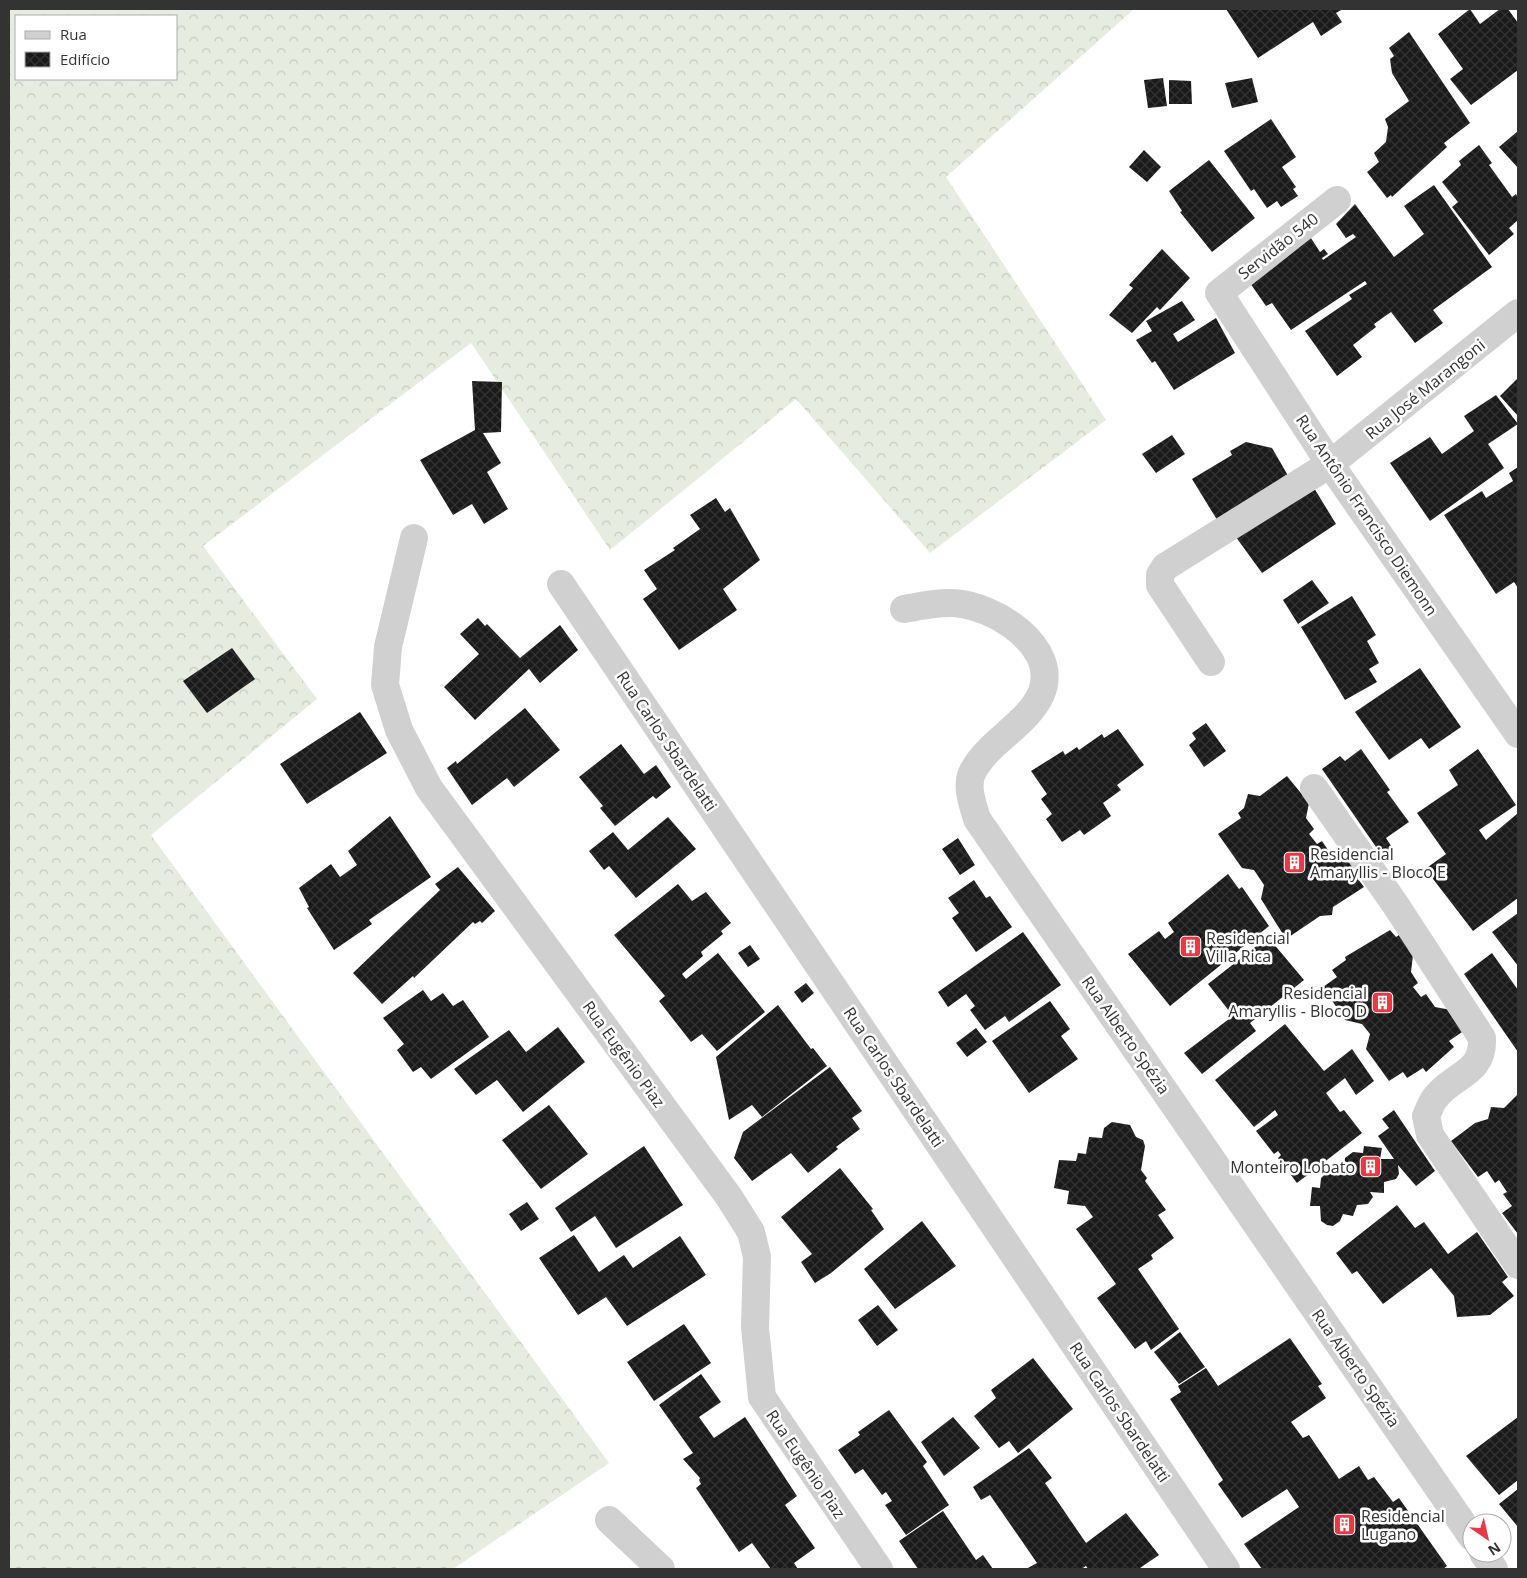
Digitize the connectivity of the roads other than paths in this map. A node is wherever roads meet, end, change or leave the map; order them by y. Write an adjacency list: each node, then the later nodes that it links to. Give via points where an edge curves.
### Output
1 (1337, 200): 2 (street, Servidão 540)
2 (1219, 293): 4 (street, Rua Antônio Francisco Diemonn)
3 (1518, 313): 4 (street, Rua José Marangoni)
4 (1330, 464): 8 (street, Rua José Marangoni, via 1165,566 1160,575 1160,585); 9 (street, Rua Antônio Francisco Diemonn)
5 (414, 538): 15 (street, Rua Eugênio Piaz, via 388,647 385,685 399,730 429,788 729,1197 751,1232 757,1257 754,1327 762,1398)
6 (561, 584): 16 (street, Rua Carlos Sbardelatti)
7 (904, 609): 13 (street, Rua Alberto Spézia, via 954,603 983,609 1012,626 1036,648 1046,673 1040,695 1025,716 996,743 972,772 969,795 978,819)
8 (1211, 662)
9 (1518, 734)
10 (1314, 788): 11 (street, via 1482,1038 1483,1051 1478,1062 1436,1097 1426,1116 1430,1134)
11 (1518, 1265)
12 (609, 1520): 14 (street)
13 (1462, 1522)
14 (661, 1569)
15 (879, 1569)
16 (1226, 1569)

